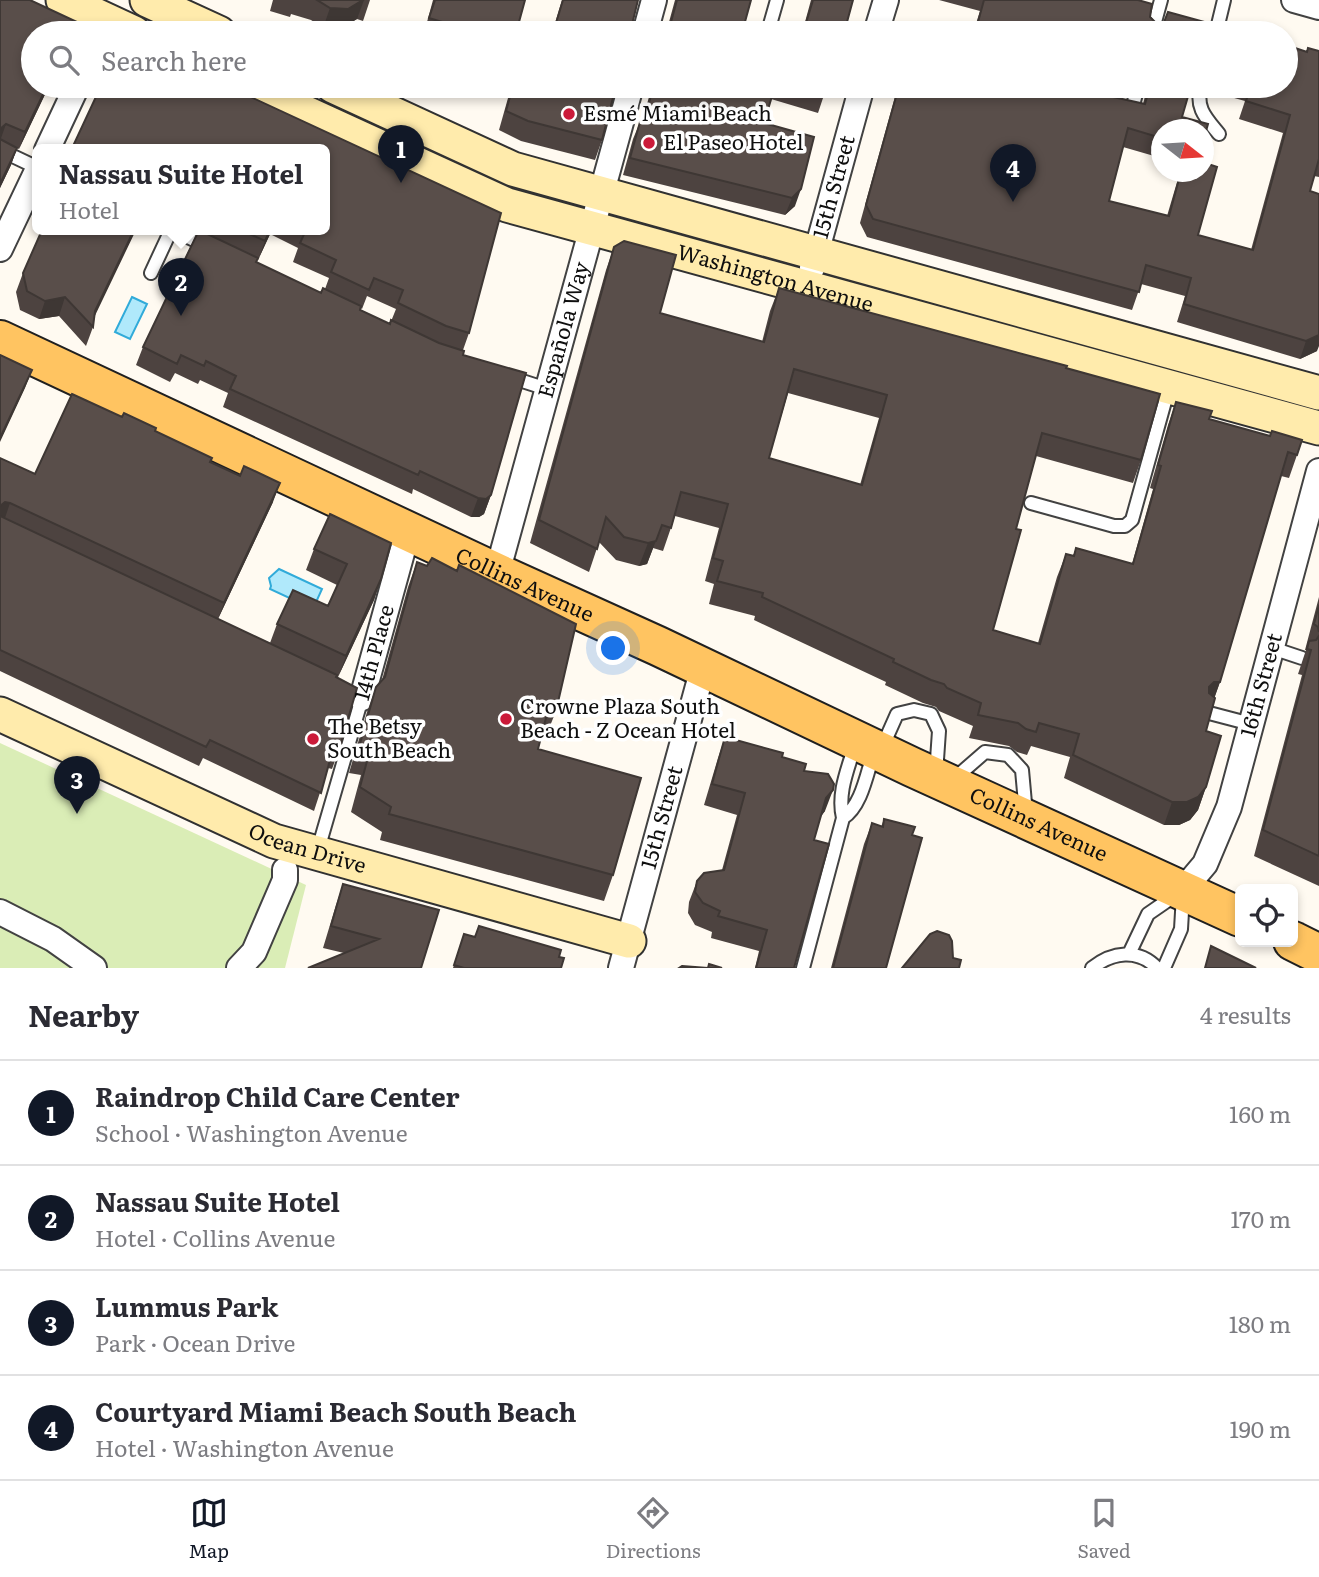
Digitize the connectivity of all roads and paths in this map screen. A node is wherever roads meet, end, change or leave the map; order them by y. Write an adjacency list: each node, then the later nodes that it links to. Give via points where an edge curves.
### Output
1 (62, 0): 10 (main road)
2 (147, 0): 11 (main road)
3 (654, 0): 12 (street)
4 (777, 0): 13 (lane)
5 (886, 0): 14 (street)
6 (1161, 0): 15 (lane)
7 (1224, 0): 16 (lane)
8 (1294, 0): 9 (street)
9 (1319, 7)
10 (112, 21)
11 (193, 21)
12 (648, 21)
13 (771, 21)
14 (880, 21)
15 (1155, 21)
16 (1219, 21)
17 (71, 98): 26 (street)
18 (273, 98): 31 (main road, Washington Avenue, via 484,196)
19 (359, 98): 30 (main road, Washington Avenue, via 513,169)
20 (628, 98): 30 (street, Española Way)
21 (859, 98): 36 (street, 15th Street)
22 (1134, 98): 24 (lane, via 1130,113)
23 (1200, 98): 25 (lane, via 1203,114)
24 (1119, 110)
25 (1219, 134)
26 (50, 144)
27 (0, 150): 28 (lane)
28 (32, 166)
29 (32, 179): 34 (street)
30 (601, 194): 31 (street, Española Way); 36 (main road, Washington Avenue)
31 (593, 229): 38 (main road, Washington Avenue); 42 (street, Española Way)
32 (170, 235): 37 (lane)
33 (183, 235): 35 (lane)
34 (0, 249)
35 (220, 252)
36 (816, 253): 38 (street, 15th Street); 43 (main road, Washington Avenue)
37 (151, 273)
38 (806, 289): 41 (main road, Washington Avenue)
39 (0, 340): 47 (main road, Collins Avenue)
40 (492, 371): 42 (lane)
41 (1169, 387): 44 (main road, Washington Avenue); 46 (lane, via 1132,520 1125,526)
42 (547, 389): 48 (street, Española Way)
43 (1319, 393)
44 (1319, 428)
45 (1319, 471): 49 (street, 16th Street)
46 (1031, 503)
47 (408, 531): 48 (main road, Collins Avenue); 52 (street, 14th Place)
48 (497, 573): 51 (main road, Collins Avenue)
49 (1272, 648): 50 (lane); 55 (street, 16th Street)
50 (1302, 658)
51 (703, 668): 56 (main road, Collins Avenue); 66 (street, 15th Street)
52 (357, 696): 60 (lane, 14th Place)
53 (1209, 713): 55 (lane)
54 (0, 714): 60 (main road, Ocean Drive, via 274,841)
55 (1251, 724): 62 (street, 16th Street, via 1229,807 1205,864)
56 (870, 748): 57 (main road, Collins Avenue); 57 (lane, via 897,714 914,710 931,714 939,731); 58 (lane, via 855,804); 58 (lane, via 842,789)
57 (942, 781): 59 (main road, Collins Avenue); 59 (lane, via 985,752 1008,755 1022,770)
58 (843, 818): 71 (lane)
59 (1027, 819): 62 (main road, Collins Avenue)
60 (316, 854): 66 (main road, Ocean Drive)
61 (285, 870): 70 (street, via 285,880 254,952)
62 (1184, 890): 64 (main road, Collins Avenue); 67 (lane, via 1147,914); 74 (lane, via 1181,929)
63 (0, 912): 69 (street, via 53,939)
64 (1235, 915)
65 (1298, 944): 68 (main road)
66 (625, 954)
67 (1129, 954): 72 (lane, via 1115,955); 73 (lane)
68 (1319, 954)
69 (94, 968)
70 (239, 968)
71 (803, 968)
72 (1092, 968)
73 (1157, 968)
74 (1164, 968)

